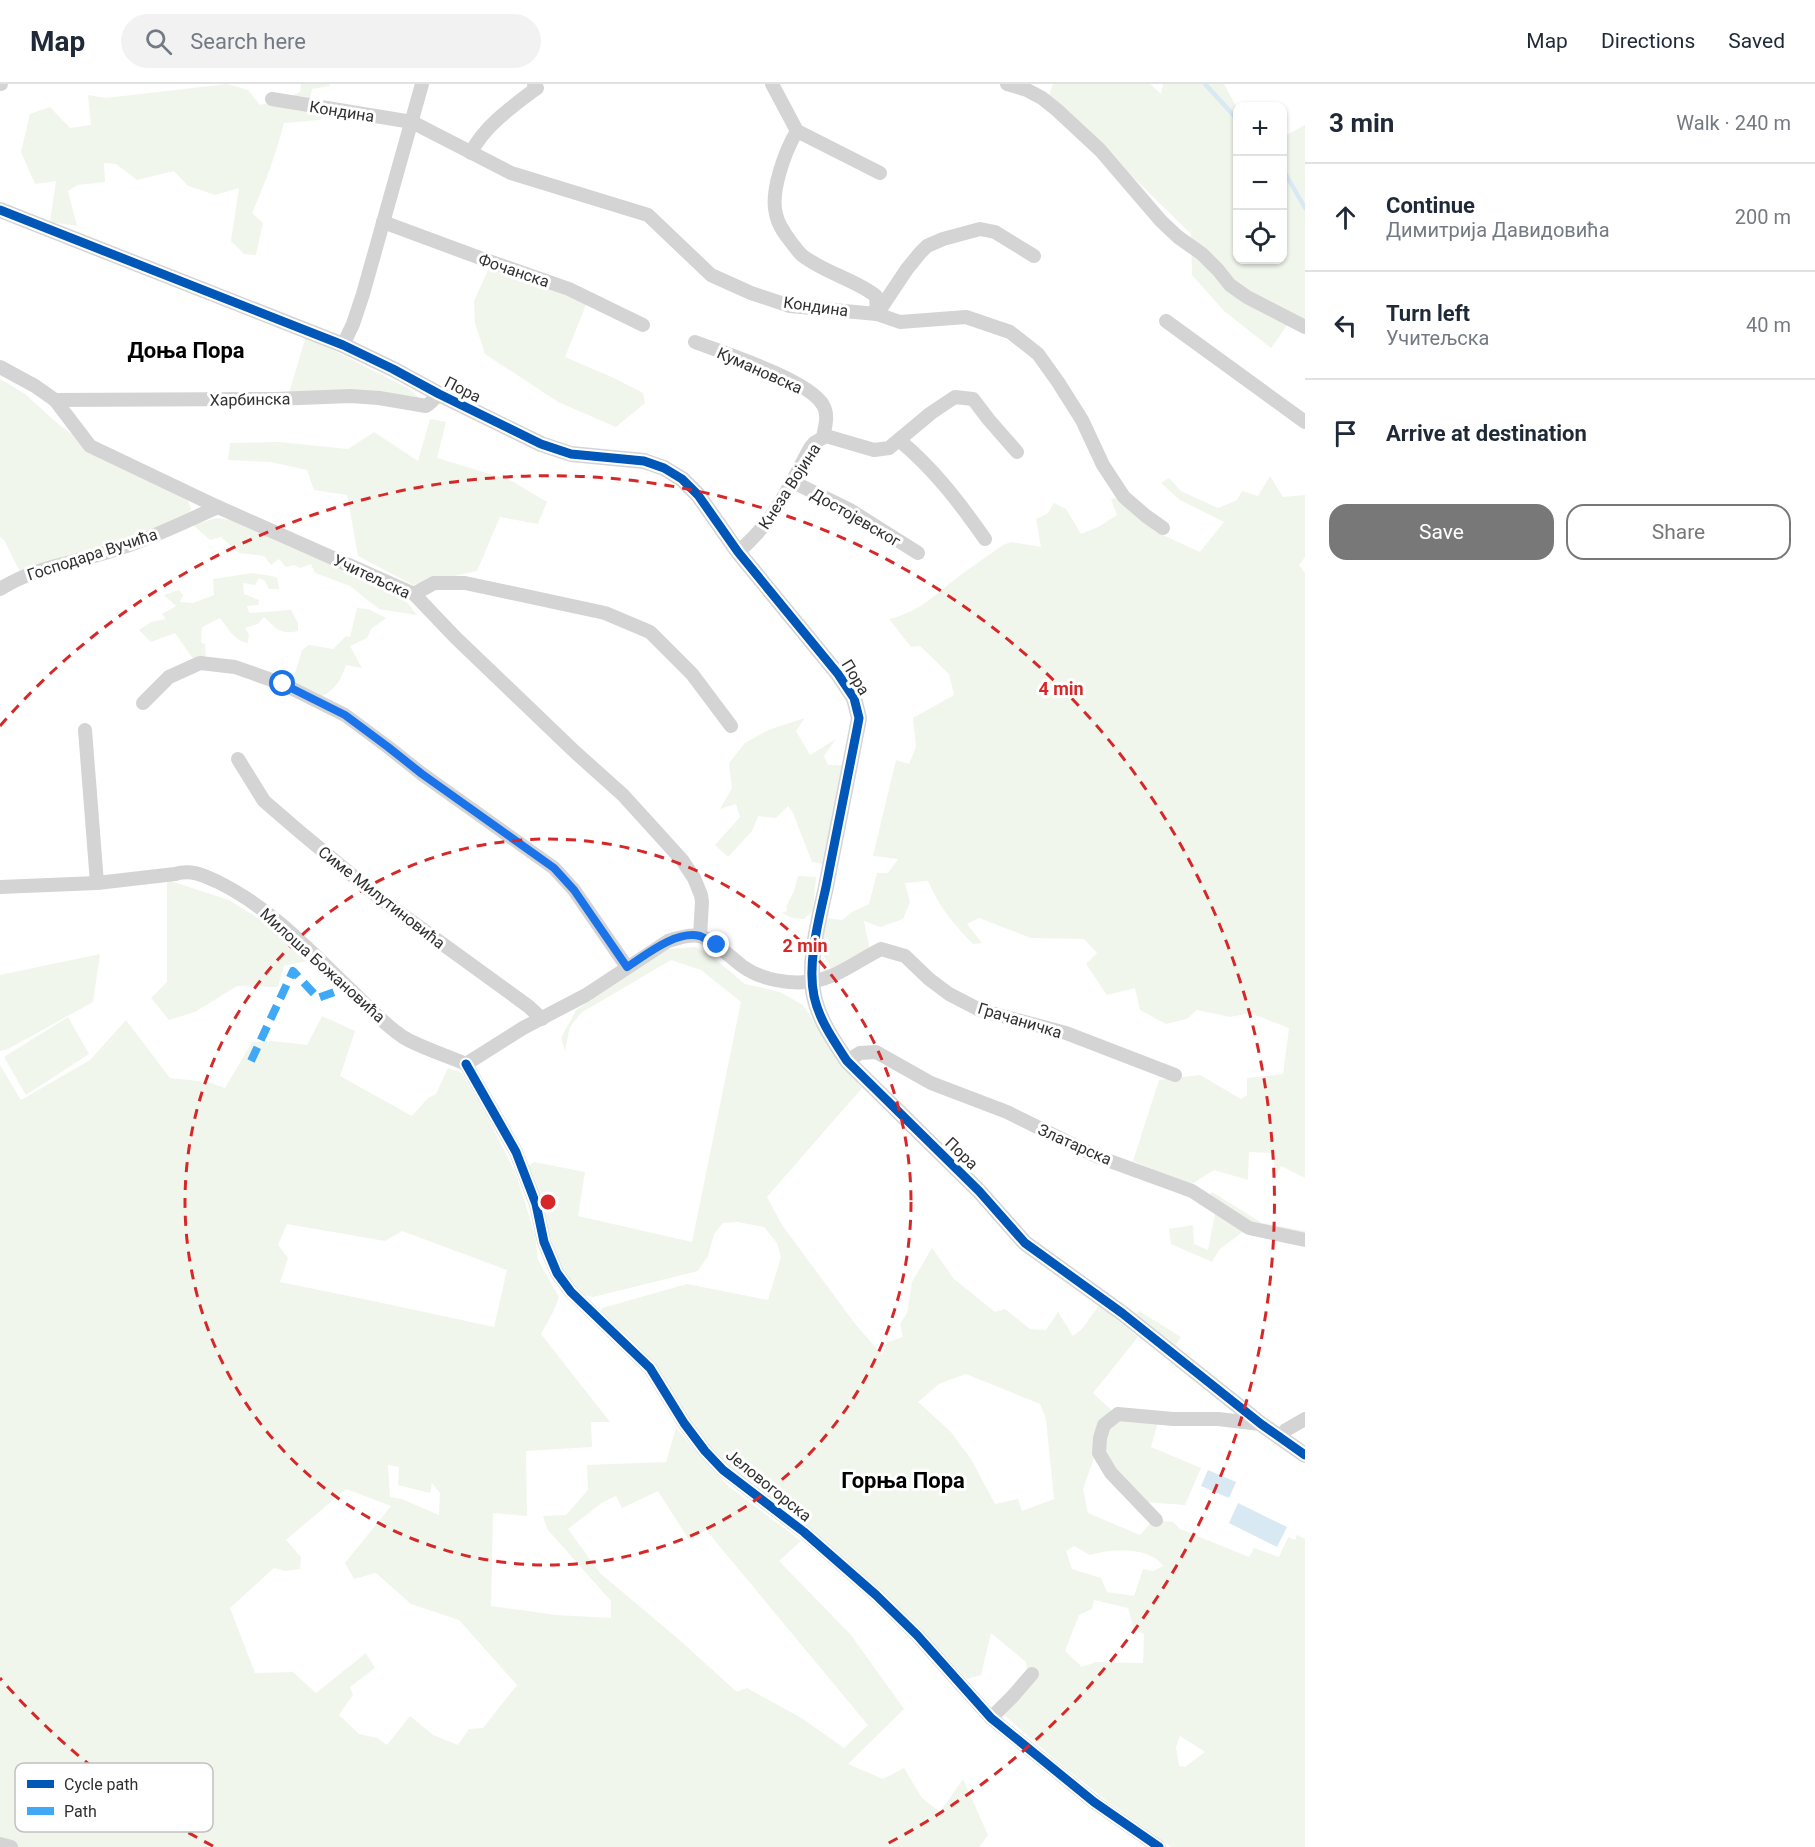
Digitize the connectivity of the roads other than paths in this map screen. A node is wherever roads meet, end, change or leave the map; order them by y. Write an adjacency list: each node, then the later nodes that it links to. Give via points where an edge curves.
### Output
1 (422, 84): 6 (street)
2 (534, 84): 8 (street, via 537,88 476,141)
3 (772, 84): 7 (street)
4 (1007, 84): 16 (street, via 1035,94 1057,110 1100,150 1161,221 1202,254 1230,285)
5 (272, 99): 6 (street, Кондина)
6 (412, 122): 8 (street, Кондина); 11 (street)
7 (797, 131): 9 (street); 13 (street, via 778,180 775,213 781,228 803,256 864,286 876,296)
8 (471, 153): 13 (street, Кондина, via 512,173 648,215 711,275 751,293 790,306)
9 (880, 173)
10 (0, 210): 18 (street, Пора)
11 (383, 222): 15 (street, Фочанска, via 568,289); 18 (street, via 363,294)
12 (1034, 255): 13 (street, via 995,232 980,230 943,239 920,253)
13 (877, 314): 28 (street, Кондина, via 900,322 966,317 1010,332 1038,354 1058,381 1124,497)
14 (1166, 321): 22 (street)
15 (643, 325)
16 (1305, 327)
17 (695, 342): 23 (street, Кумановска, via 781,376 818,397 825,408)
18 (343, 345): 20 (street, Пора)
19 (0, 367): 21 (street, Учитељска)
20 (439, 394): 21 (street, Харбинска, via 421,406 350,396); 30 (street, Пора, via 554,449 644,461 674,473 698,495)
21 (55, 400): 27 (street, Учитељска, via 90,446)
22 (1305, 422)
23 (823, 437): 24 (street, Кнеза Војина, via 874,450 889,448); 26 (street, Кнеза Војина, via 810,448)
24 (899, 440): 25 (street, Кнеза Војина, via 955,397 973,399); 29 (street, via 933,471)
25 (1017, 452)
26 (793, 482): 30 (street, Кнеза Војина, via 776,512); 31 (street, Достојевског, via 850,510)
27 (218, 507): 32 (street, Господара Вучића, via 120,549 57,564); 33 (street, Учитељска)
28 (1163, 528)
29 (985, 539)
30 (738, 552): 42 (street, Пора, via 838,674 857,709 858,729 821,908)
31 (918, 553)
32 (0, 589)
33 (414, 594): 35 (street, via 434,583 465,583 605,613 650,632 692,674); 40 (street, Учитељска, via 623,795 682,860 701,895)
34 (143, 703): 41 (street, via 169,677 200,663 235,668 283,684 345,715 554,868 574,890)
35 (731, 726)
36 (85, 730): 38 (street)
37 (238, 759): 43 (street, Симе Милутиновића, via 264,801 300,832 382,900)
38 (97, 883): 39 (street, Милоша Божановића); 45 (street, Милоша Божановића, via 192,871 233,889 286,927 403,1037)
39 (0, 887)
40 (700, 936): 41 (street, via 668,941); 42 (street, via 757,974 781,981)
41 (627, 967): 43 (street)
42 (812, 982): 44 (street, Пора, via 821,1018); 46 (street, Грачаничка, via 830,977 880,949 905,956 949,994 980,1010 1066,1033)
43 (542, 1019): 45 (street)
44 (847, 1060): 47 (street, Златарска, via 860,1053 876,1052 931,1083 1007,1112 1096,1155 1192,1191 1249,1228); 49 (street, Пора, via 979,1191 1025,1243 1122,1313)
45 (466, 1064): 54 (street, Јеловогорска, via 516,1152 536,1204 549,1258 565,1285 650,1368 684,1423 723,1470 804,1532 876,1595)
46 (1175, 1076)
47 (1305, 1240)
48 (1305, 1419): 50 (street)
49 (1261, 1424): 50 (street, Пора); 52 (street, via 1118,1414 1104,1425 1099,1453 1111,1473)
50 (1278, 1437): 51 (street, Пора)
51 (1305, 1455)
52 (1156, 1520)
53 (1032, 1674): 54 (street)
54 (991, 1718): 57 (street, Јеловогорска, via 1095,1802)
55 (0, 1844): 56 (street)
56 (11, 1847)
57 (1159, 1847)

